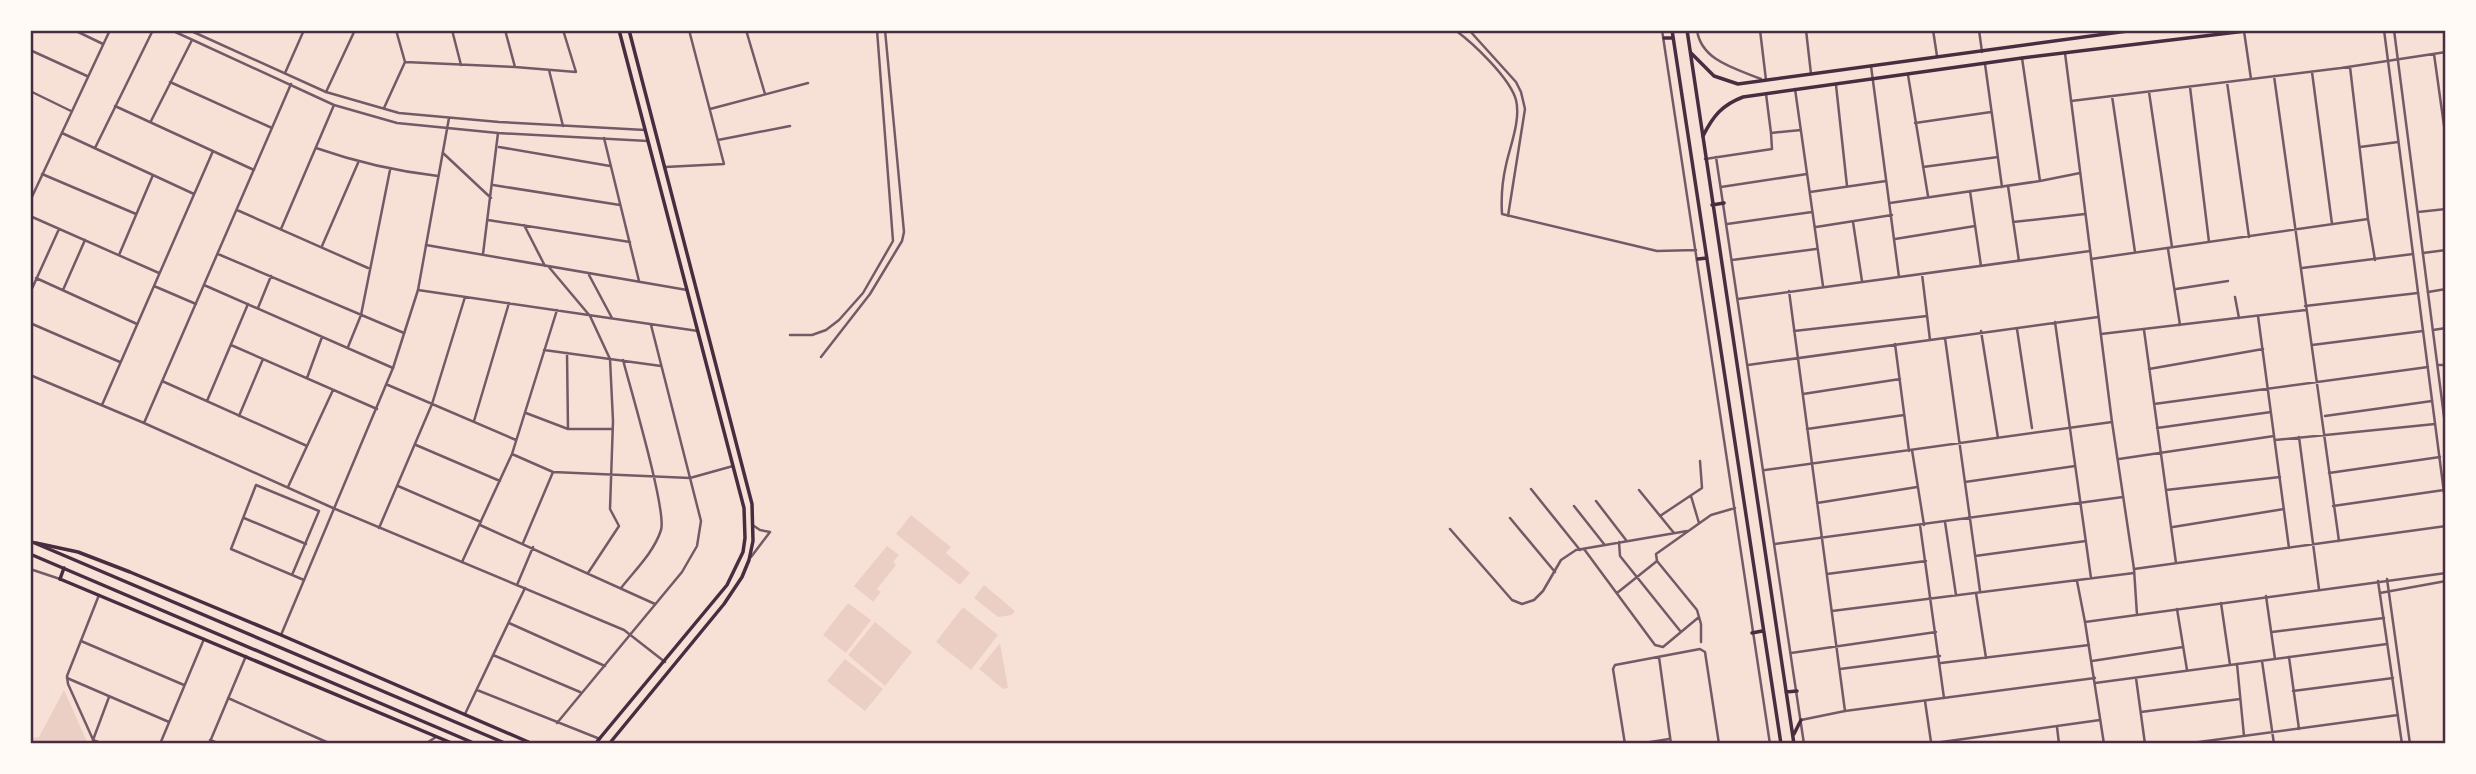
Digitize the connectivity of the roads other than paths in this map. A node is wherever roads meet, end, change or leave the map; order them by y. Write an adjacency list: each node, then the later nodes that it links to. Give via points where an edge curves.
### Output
1 (74, 30): 43 (street)
2 (110, 30): 43 (street)
3 (153, 30): 85 (street)
4 (171, 30): 38 (street)
5 (186, 30): 38 (street); 39 (street)
6 (205, 30): 39 (street)
7 (304, 30): 62 (street)
8 (355, 30): 78 (street)
9 (396, 30): 53 (street)
10 (452, 30): 56 (street)
11 (505, 30): 58 (street)
12 (563, 30): 60 (street, via 576,72)
13 (619, 30): 97 (main road)
14 (629, 30): 119 (main road)
15 (689, 30): 87 (street)
16 (746, 30): 81 (street)
17 (877, 30): 246 (street, via 893,241 846,314 820,333)
18 (885, 30): 259 (street, via 904,232 870,294)
19 (1257, 30): 20 (street)
20 (1287, 30)
21 (1455, 30): 153 (street, via 1501,76 1516,102 1503,185 1502,214)
22 (1469, 30): 153 (street, via 1516,82 1524,99)
23 (1662, 30): 40 (street)
24 (1672, 30): 41 (main road)
25 (1687, 30): 26 (main road); 47 (main road)
26 (1697, 30): 69 (street, via 1701,45 1725,65)
27 (1760, 30): 69 (street)
28 (1806, 30): 63 (street)
29 (1933, 30): 50 (street)
30 (1979, 30): 45 (street)
31 (2135, 30): 36 (main road)
32 (2254, 30): 35 (main road)
33 (2385, 30): 54 (street)
34 (2394, 30): 52 (street)
35 (2245, 31): 37 (main road); 68 (street)
36 (2097, 33): 45 (main road)
37 (2209, 33): 48 (main road)
38 (182, 35): 42 (street)
39 (201, 35): 62 (street)
40 (1664, 38): 41 (main road); 175 (street)
41 (1673, 38): 184 (main road)
42 (192, 40): 70 (street); 73 (street)
43 (103, 44): 66 (street)
44 (30, 50): 66 (street)
45 (1982, 52): 50 (main road)
46 (2446, 52): 49 (street)
47 (1691, 53): 69 (main road, via 1721,80 1738,84); 102 (main road)
48 (2065, 53): 51 (main road); 83 (street)
49 (2434, 54): 52 (street); 105 (street)
50 (1937, 56): 57 (main road)
51 (2022, 58): 55 (main road); 129 (street)
52 (2398, 60): 54 (street); 148 (street)
53 (405, 62): 56 (street); 86 (street)
54 (2387, 62): 59 (street); 107 (street)
55 (1985, 64): 64 (main road); 89 (street)
56 (461, 65): 58 (street)
57 (1871, 66): 63 (main road); 67 (street)
58 (515, 67): 60 (street)
59 (2350, 67): 61 (street); 109 (street)
60 (549, 70): 93 (street)
61 (2312, 72): 65 (street); 160 (street)
62 (285, 73): 78 (street)
63 (1811, 75): 69 (main road)
64 (1908, 75): 67 (main road); 92 (street)
65 (2274, 76): 68 (street); 165 (street)
66 (88, 77): 88 (street)
67 (1873, 79): 74 (main road); 128 (street)
68 (2251, 79): 71 (street)
69 (1765, 80)
70 (170, 82): 91 (street); 95 (street)
71 (2227, 82): 75 (street); 166 (street)
72 (808, 83): 81 (street)
73 (291, 84): 84 (street); 95 (street)
74 (1836, 84): 76 (main road); 131 (street)
75 (2190, 87): 79 (street); 170 (street)
76 (1795, 89): 80 (main road); 98 (street)
77 (30, 91): 88 (street)
78 (326, 92): 86 (street)
79 (2149, 92): 82 (street); 173 (street)
80 (1766, 93): 101 (street); 102 (main road, via 1723,107)
81 (765, 94): 87 (street)
82 (2112, 96): 83 (street); 178 (street)
83 (2071, 101): 123 (street)
84 (334, 104): 96 (street, via 397,123); 111 (street)
85 (115, 106): 91 (street); 110 (street)
86 (384, 108): 90 (street)
87 (710, 109): 104 (street)
88 (72, 111): 99 (street)
89 (1991, 112): 92 (street); 115 (street)
90 (449, 118): 93 (street); 96 (street)
91 (150, 122): 112 (street)
92 (1915, 123): 120 (street)
93 (563, 126): 97 (street)
94 (790, 126): 104 (street)
95 (272, 128): 121 (street)
96 (448, 128): 100 (street); 113 (street)
97 (645, 130): 106 (main road)
98 (1801, 130): 101 (street); 126 (street)
99 (62, 133): 110 (street); 124 (street)
100 (498, 133): 103 (street); 108 (street)
101 (1771, 133): 114 (street, via 1772,149)
102 (1703, 136): 116 (main road)
103 (604, 138): 106 (street); 118 (street)
104 (718, 140): 119 (street, via 724,164)
105 (2446, 140)
106 (648, 141): 210 (main road)
107 (2398, 142): 109 (street); 181 (street)
108 (498, 147): 118 (street); 130 (street)
109 (2359, 147): 154 (street)
110 (94, 148): 125 (street)
111 (316, 148): 117 (street); 164 (street)
112 (213, 151): 121 (street); 137 (street)
113 (443, 153): 127 (street); 139 (street)
114 (1716, 157): 116 (street); 133 (street)
115 (1997, 157): 120 (street); 134 (street)
116 (1705, 159): 144 (main road)
117 (358, 163): 122 (street); 172 (street)
118 (610, 166): 143 (street)
119 (665, 167): 257 (main road)
120 (1923, 167): 138 (street)
121 (254, 170): 145 (street)
122 (390, 170): 127 (street); 192 (street)
123 (2080, 173): 129 (street); 150 (street)
124 (42, 174): 140 (street); 149 (street)
125 (153, 174): 137 (street); 149 (street)
126 (1807, 174): 133 (street); 136 (street)
127 (439, 176): 171 (street)
128 (1887, 181): 131 (street); 141 (street)
129 (2040, 181): 132 (street)
130 (493, 185): 139 (street); 143 (street)
131 (1847, 186): 136 (street)
132 (2008, 186): 134 (street); 157 (street)
133 (1721, 187): 142 (street)
134 (2002, 187): 135 (street)
135 (1970, 191): 138 (street); 161 (street)
136 (1810, 192): 147 (street)
137 (194, 194): 194 (street)
138 (1927, 196): 141 (street)
139 (491, 198): 155 (street)
140 (30, 201)
141 (1890, 202): 151 (street)
142 (1724, 203): 144 (main road); 158 (street)
143 (620, 205): 169 (street)
144 (1712, 205): 464 (main road)
145 (237, 209): 164 (street); 180 (street)
146 (2446, 209): 148 (street)
147 (1812, 212): 158 (street); 162 (street)
148 (2418, 212): 179 (street)
149 (136, 214): 182 (street)
150 (2085, 214): 157 (street); 177 (street)
151 (1892, 215): 156 (street); 167 (street)
152 (30, 216): 163 (street)
153 (1508, 216): 175 (street, via 1657,251)
154 (2368, 219): 160 (street); 188 (street)
155 (488, 220): 159 (street); 183 (street)
156 (1853, 222): 162 (street); 201 (street)
157 (2013, 222): 189 (street)
158 (1727, 224): 187 (street)
159 (524, 225): 169 (street); 190 (street)
160 (2332, 225): 165 (street)
161 (1975, 226): 167 (street); 191 (street)
162 (1816, 227): 174 (street)
163 (59, 229): 168 (street); 199 (street)
164 (281, 229): 172 (street)
165 (2295, 230): 166 (street); 193 (street)
166 (2249, 237): 170 (street)
167 (1895, 239): 198 (street)
168 (85, 240): 182 (street); 208 (street)
169 (630, 242): 200 (street)
170 (2210, 242): 173 (street)
171 (426, 245): 183 (street); 209 (street)
172 (321, 247): 192 (street)
173 (2170, 248): 178 (street); 206 (street)
174 (1817, 249): 187 (street); 205 (street)
175 (1696, 250): 185 (street)
176 (2446, 250): 179 (street)
177 (2090, 251): 186 (street); 189 (street)
178 (2135, 252): 186 (street)
179 (2423, 253): 212 (street)
180 (218, 254): 197 (street); 203 (street)
181 (2413, 254): 188 (street); 214 (street)
182 (118, 255): 194 (street)
183 (483, 255): 190 (street)
184 (1707, 258): 185 (main road); 424 (main road)
185 (1698, 259): 347 (street)
186 (2091, 259): 228 (street)
187 (1732, 260): 217 (street)
188 (2375, 260): 193 (street)
189 (2019, 261): 191 (street)
190 (546, 266): 195 (street); 225 (street)
191 (1981, 266): 196 (street)
192 (370, 268): 224 (street)
193 (2300, 268): 222 (street)
194 (159, 273): 204 (street)
195 (588, 273): 200 (street); 229 (street)
196 (1922, 274): 198 (street); 226 (street)
197 (271, 276): 221 (street); 224 (street)
198 (1899, 276): 201 (street)
199 (36, 278): 208 (street); 213 (street)
200 (639, 281): 210 (street)
201 (1862, 281): 205 (street)
202 (2228, 281): 206 (street)
203 (204, 285): 219 (street); 220 (street)
204 (154, 286): 219 (street); 233 (street)
205 (1823, 286): 211 (street)
206 (2175, 289): 235 (street)
207 (2446, 289): 212 (street)
208 (63, 290): 233 (street)
209 (418, 290): 215 (street); 244 (street)
210 (687, 290): 240 (main road)
211 (1789, 291): 217 (street); 241 (street)
212 (2428, 292): 239 (street)
213 (30, 293)
214 (2418, 293): 222 (street); 243 (street)
215 (465, 297): 218 (street); 286 (street)
216 (2235, 297): 230 (street)
217 (1738, 299): 265 (street)
218 (509, 303): 223 (street); 295 (street)
219 (196, 304): 276 (street)
220 (248, 304): 221 (street); 251 (street)
221 (258, 308): 247 (street)
222 (2306, 308): 227 (street); 252 (street)
223 (557, 310): 225 (street); 255 (street)
224 (360, 315): 244 (street); 253 (street)
225 (590, 316): 229 (street); 262 (street)
226 (1927, 316): 241 (street); 249 (street)
227 (2258, 316): 230 (street); 254 (street)
228 (2099, 317): 231 (street); 245 (street)
229 (612, 318): 234 (street)
230 (2239, 318): 235 (street)
231 (2055, 322): 237 (street); 305 (street)
232 (30, 323): 264 (street)
233 (137, 324): 264 (street)
234 (651, 325): 240 (street); 268 (street)
235 (2180, 325): 238 (street)
236 (2446, 328): 239 (street)
237 (2017, 329): 242 (street); 300 (street)
238 (2144, 330): 245 (street); 271 (street)
239 (2433, 330): 266 (street)
240 (698, 331): 260 (main road)
241 (1794, 331): 258 (street)
242 (1981, 331): 248 (street); 309 (street)
243 (2423, 331): 252 (street); 269 (street)
244 (404, 333): 270 (street)
245 (2101, 334): 296 (street)
246 (790, 335)
247 (322, 337): 253 (street); 273 (street)
248 (1945, 338): 249 (street); 313 (street)
249 (1930, 340): 250 (street)
250 (1895, 344): 258 (street); 274 (street)
251 (231, 345): 261 (street); 284 (street)
252 (2311, 345): 277 (street)
253 (348, 348): 270 (street)
254 (2263, 349): 271 (street); 281 (street)
255 (544, 350): 256 (street); 291 (street)
256 (567, 353): 262 (street); 302 (street)
257 (715, 355): 260 (main road); 359 (main road)
258 (1798, 356): 265 (street); 282 (street)
259 (821, 357)
260 (705, 358): 322 (main road)
261 (263, 359): 273 (street); 293 (street)
262 (610, 359): 263 (street); 303 (street)
263 (623, 360): 268 (street); 328 (street)
264 (120, 362): 288 (street)
265 (1748, 365): 324 (street)
266 (2438, 365): 267 (street); 275 (street)
267 (2446, 365)
268 (661, 366): 330 (street)
269 (2428, 367): 277 (street); 278 (street)
270 (393, 368): 279 (street)
271 (2149, 369): 287 (street)
272 (30, 375): 288 (street)
273 (307, 378): 280 (street)
274 (1899, 379): 282 (street); 292 (street)
275 (2440, 380): 278 (street); 283 (street)
276 (162, 381): 284 (street); 297 (street)
277 (2315, 381): 281 (street); 294 (street)
278 (2430, 381): 285 (street)
279 (388, 385): 286 (street); 289 (street)
280 (333, 390): 289 (street); 314 (street)
281 (2267, 390): 287 (street); 290 (street)
282 (1802, 394): 304 (street)
283 (2444, 395): 299 (street)
284 (207, 401): 293 (street)
285 (2432, 401): 294 (street); 298 (street)
286 (432, 404): 295 (street); 312 (street)
287 (2154, 404): 301 (street)
288 (102, 405): 297 (street)
289 (377, 410): 349 (street)
290 (2271, 412): 301 (street); 310 (street)
291 (526, 413): 302 (street); 311 (street)
292 (1905, 415): 304 (street); 315 (street)
293 (239, 416): 314 (street)
294 (2323, 416): 307 (street)
295 (473, 422): 311 (street)
296 (2112, 422): 305 (street); 319 (street)
297 (144, 423): 334 (street)
298 (2435, 424): 307 (street); 318 (street)
299 (2446, 424): 306 (street)
300 (2032, 428)
301 (2157, 428): 317 (street)
302 (568, 429): 303 (street)
303 (612, 429): 327 (street)
304 (1807, 429): 321 (street)
305 (2070, 429): 309 (street); 323 (street)
306 (2446, 432)
307 (2325, 434): 308 (street); 326 (street)
308 (2299, 437): 310 (street); 376 (street)
309 (1998, 438): 313 (street)
310 (2274, 438): 317 (street); 329 (street)
311 (517, 440): 316 (street)
312 (415, 444): 331 (street); 333 (street)
313 (1961, 444): 315 (street); 332 (street)
314 (307, 446): 334 (street)
315 (1911, 450): 321 (street); 335 (street)
316 (512, 454): 325 (street); 331 (street)
317 (2160, 454): 319 (street); 338 (street)
318 (2440, 457): 326 (street); 339 (street)
319 (2119, 459): 341 (street)
320 (1700, 461): 340 (street, via 1702,488)
321 (1812, 464): 324 (street); 343 (street)
322 (733, 466): 330 (street); 448 (main road, via 744,508 745,538 737,569)
323 (2075, 466): 332 (street); 344 (street)
324 (1764, 470): 375 (street)
325 (553, 472): 327 (street); 372 (street)
326 (2329, 473): 346 (street)
327 (612, 475): 328 (street); 391 (street, via 610,509 619,526)
328 (653, 475): 330 (street); 405 (street, via 662,527)
329 (2280, 477): 338 (street); 350 (street)
330 (690, 478): 416 (street, via 701,521 698,543 682,572)
331 (500, 481): 356 (street)
332 (1965, 482): 354 (street)
333 (397, 486): 356 (street); 362 (street)
334 (288, 487): 349 (street)
335 (1917, 487): 343 (street); 358 (street)
336 (1531, 489): 379 (street)
337 (1639, 490): 351 (street)
338 (2166, 490): 361 (street)
339 (2444, 490): 346 (street); 348 (street)
340 (1691, 496): 351 (street); 357 (street)
341 (2123, 497): 344 (street); 389 (street)
342 (1596, 501): 367 (street)
343 (1817, 503): 366 (street)
344 (2081, 504): 354 (street); 369 (street)
345 (1574, 506): 374 (street)
346 (2333, 506): 370 (street)
347 (1735, 508): 357 (street); 428 (street)
348 (2446, 508)
349 (333, 509): 362 (street); 399 (street)
350 (2284, 509): 361 (street); 378 (street)
351 (1660, 516): 365 (street)
352 (243, 517): 373 (street); 373 (street, via 256,485 319,511); 394 (street, via 231,549)
353 (1510, 518): 390 (street)
354 (1969, 518): 355 (street); 381 (street)
355 (1945, 522): 358 (street); 412 (street)
356 (480, 523): 372 (street); 385 (street)
357 (1699, 523): 364 (street)
358 (1922, 525): 366 (street); 384 (street)
359 (754, 526): 382 (main road); 382 (street, via 769,532)
360 (2446, 526): 370 (street)
361 (2171, 527): 386 (street)
362 (379, 528): 385 (street)
363 (1450, 529): 390 (street, via 1512,600 1522,604 1534,600)
364 (1687, 531): 365 (street); 383 (street, via 1656,554)
365 (1674, 533): 367 (street)
366 (1823, 537): 375 (street); 393 (street)
367 (1626, 540): 371 (street)
368 (31, 541): 429 (main road, via 78,552); 496 (main road)
369 (2086, 541): 381 (street); 396 (street)
370 (2339, 541): 376 (street)
371 (1619, 542): 374 (street); 395 (street, via 1620,556)
372 (523, 543): 377 (street)
373 (306, 544): 394 (street)
374 (1604, 544): 379 (street)
375 (1775, 544): 438 (street)
376 (2314, 544): 378 (street); 406 (street)
377 (533, 547): 391 (street); 403 (street)
378 (2289, 548): 386 (street)
379 (1582, 549): 390 (street, via 1561,560); 408 (street)
380 (30, 554): 387 (main road)
381 (1975, 556): 409 (street)
382 (749, 560): 499 (main road, via 724,604)
383 (1657, 561): 395 (street); 420 (street)
384 (1926, 561): 393 (street); 414 (street)
385 (462, 562): 403 (street)
386 (2176, 563): 389 (street)
387 (64, 568): 397 (main road); 495 (main road)
388 (30, 569): 397 (street)
389 (2134, 571): 396 (street); 419 (street)
390 (1555, 572)
391 (588, 573): 405 (street)
392 (2446, 573): 398 (street)
393 (1827, 574): 418 (street)
394 (292, 576): 399 (street)
395 (1636, 578): 408 (street); 425 (street)
396 (2091, 578): 400 (street)
397 (60, 579): 411 (main road)
398 (2387, 579): 401 (street); 407 (street)
399 (304, 580): 429 (street)
400 (2077, 580): 409 (street); 422 (street)
401 (2378, 581): 406 (street); 410 (street)
402 (2446, 581): 407 (street)
403 (517, 585): 404 (street)
404 (525, 588): 423 (street); 430 (street)
405 (621, 588): 416 (street)
406 (2319, 589): 413 (street)
407 (2388, 591): 410 (street); 515 (street)
408 (1617, 593): 425 (street, via 1655,645 1663,647)
409 (1978, 593): 412 (street); 444 (street)
410 (2380, 593): 421 (street)
411 (99, 595): 431 (main road); 432 (street)
412 (1956, 595): 414 (street)
413 (2266, 596): 415 (street); 427 (street)
414 (1932, 599): 418 (street); 426 (street)
415 (2221, 603): 417 (street); 451 (street)
416 (655, 604): 430 (street)
417 (2177, 609): 419 (street); 437 (street)
418 (1831, 611): 436 (street)
419 (2137, 615): 422 (street)
420 (1699, 617): 425 (street); 433 (street)
421 (2384, 618): 427 (street); 434 (street)
422 (2085, 622): 435 (street)
423 (508, 623): 439 (street); 452 (street)
424 (1762, 631): 428 (main road); 505 (main road)
425 (1681, 632)
426 (1936, 632): 436 (street); 441 (street)
427 (2272, 632): 445 (street)
428 (1752, 633): 504 (street)
429 (281, 635): 472 (main road)
430 (631, 635): 448 (street); 452 (street)
431 (204, 639): 440 (main road); 459 (street)
432 (80, 641): 456 (street); 459 (street)
433 (1700, 642)
434 (2388, 643): 443 (street); 457 (street)
435 (2089, 645): 444 (street); 447 (street)
436 (1837, 647): 438 (street); 453 (street)
437 (2183, 647): 447 (street); 454 (street)
438 (1791, 653): 461 (street)
439 (493, 655): 460 (street); 463 (street)
440 (246, 656): 466 (street); 483 (main road)
441 (1940, 656): 449 (street); 453 (street)
442 (1659, 657): 485 (street); 500 (street, via 1613,669); 503 (street, via 1700,649 1705,652)
443 (2289, 657): 445 (street); 462 (street)
444 (1986, 658): 449 (street)
445 (2275, 659): 446 (street)
446 (2262, 660): 450 (street); 480 (street)
447 (2092, 661): 458 (street)
448 (664, 662): 484 (main road)
449 (1941, 663): 467 (street)
450 (2237, 664): 451 (street); 468 (street)
451 (2230, 665): 454 (street)
452 (605, 666): 463 (street)
453 (1840, 669): 470 (street)
454 (2187, 670): 455 (street)
455 (2136, 677): 458 (street); 471 (street)
456 (67, 678): 465 (street); 486 (street)
457 (2393, 678): 462 (street); 473 (street)
458 (2095, 680): 467 (street); 475 (street)
459 (184, 685): 476 (street)
460 (477, 690): 472 (street); 477 (street)
461 (1797, 691): 464 (main road); 474 (street)
462 (2293, 691): 479 (street)
463 (582, 692): 477 (street)
464 (1786, 692): 481 (main road)
465 (109, 697): 476 (street); 486 (street)
466 (228, 698): 487 (street); 492 (street)
467 (1944, 698): 469 (street)
468 (2240, 699): 471 (street); 482 (street)
469 (1925, 701): 470 (street); 508 (street)
470 (1846, 711): 474 (street)
471 (2141, 712): 511 (street)
472 (465, 714): 497 (main road)
473 (2398, 715): 479 (street); 514 (street)
474 (1801, 720): 481 (main road); 507 (street)
475 (2100, 720): 478 (street); 510 (street)
476 (169, 722): 490 (street)
477 (557, 723): 484 (street)
478 (2057, 726): 488 (street); 509 (street)
479 (2299, 729): 480 (street)
480 (2272, 732): 482 (street); 513 (street)
481 (1793, 736): 506 (main road)
482 (2244, 736): 512 (street)
483 (436, 737): 493 (street); 494 (main road)
484 (600, 739): 498 (main road)
485 (1671, 739): 501 (street); 502 (street)
486 (94, 742): 489 (street)
487 (209, 742): 491 (street)
488 (1958, 742): 508 (street)
489 (103, 744)
490 (160, 744)
491 (220, 744)
492 (331, 744)
493 (425, 744)
494 (454, 744)
495 (476, 744)
496 (507, 744)
497 (533, 744)
498 (595, 744)
499 (611, 744)
500 (1625, 744)
501 (1638, 744)
502 (1671, 744)
503 (1719, 744)
504 (1770, 744)
505 (1781, 744)
506 (1794, 744)
507 (1804, 744)
508 (1930, 744)
509 (2059, 744)
510 (2104, 744)
511 (2145, 744)
512 (2184, 744)
513 (2274, 744)
514 (2402, 744)
515 (2410, 744)

